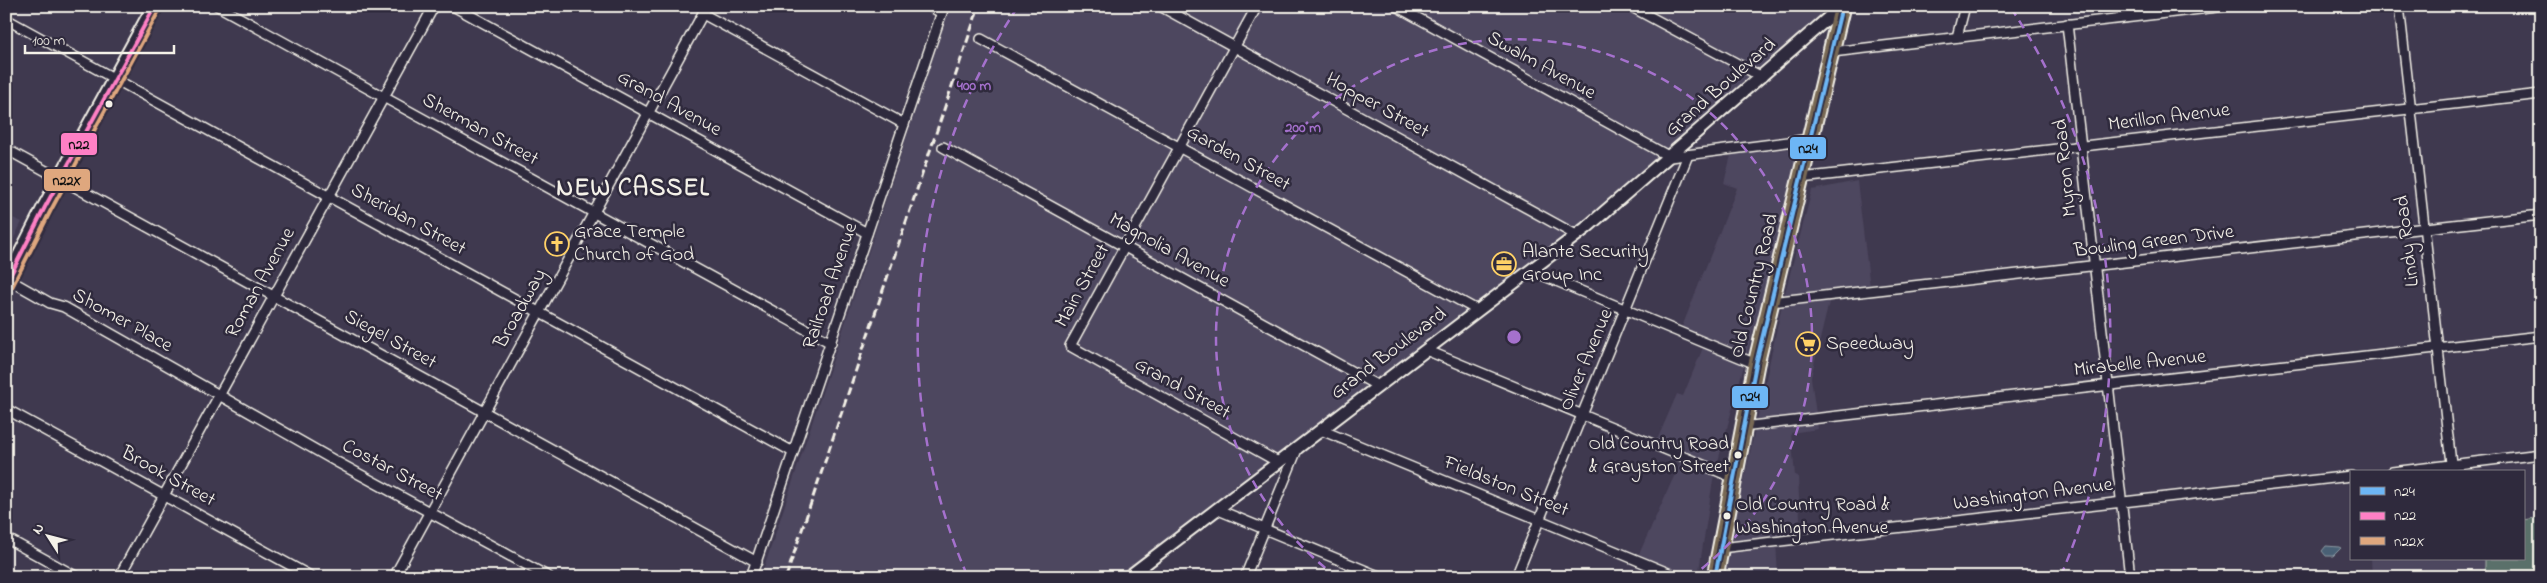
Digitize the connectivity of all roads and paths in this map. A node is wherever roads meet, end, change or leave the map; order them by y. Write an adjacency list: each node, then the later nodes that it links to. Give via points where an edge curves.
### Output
1 (156, 6): 23 (main road)
2 (218, 6): 25 (street, Sherman Street)
3 (434, 6): 25 (street, Roman Avenue)
4 (453, 6): 27 (street, Grand Avenue)
5 (930, 6): 15 (street)
6 (1160, 6): 20 (street, Hopper Street)
7 (1257, 6): 20 (street, Main Street)
8 (1396, 6): 35 (street, Swalm Avenue)
9 (1630, 6): 22 (street)
10 (1842, 6): 21 (main road, Old Country Road); 22 (street, Grand Boulevard)
11 (1965, 6): 18 (street)
12 (2226, 6): 17 (street)
13 (2399, 6): 26 (street, Lindy Road)
14 (705, 10): 27 (street, Broadway); 28 (street)
15 (943, 10): 28 (street, Railroad Avenue)
16 (6, 19): 23 (street, Sheridan Street)
17 (2068, 24): 18 (street); 30 (street, Myron Road)
18 (1957, 37): 21 (street)
19 (981, 39): 32 (street, Garden Street)
20 (1234, 47): 32 (street, Main Street); 43 (street, Hopper Street)
21 (1832, 52): 29 (main road, Old Country Road)
22 (1762, 78): 35 (street, Grand Boulevard)
23 (115, 79): 36 (main road); 38 (street, Sheridan Street)
24 (2541, 94): 26 (street, Merillon Avenue)
25 (383, 97): 38 (street, Roman Avenue); 39 (street, Sherman Street)
26 (2410, 108): 30 (street, Merillon Avenue); 41 (street, Lindy Road)
27 (648, 114): 39 (street, Broadway); 42 (street, Grand Avenue)
28 (904, 124): 42 (street, Railroad Avenue)
29 (1811, 139): 34 (street, Grand Boulevard); 37 (main road, Old Country Road)
30 (2081, 146): 37 (street, Merillon Avenue); 45 (street, Myron Road)
31 (943, 147): 44 (street, Magnolia Avenue)
32 (1180, 147): 44 (street, Main Street); 50 (street, Garden Street)
33 (6, 149): 36 (street, Siegel Street)
34 (1688, 155): 35 (street, Grand Boulevard); 51 (street, Oliver Avenue)
35 (1670, 157): 43 (street, Grand Boulevard)
36 (60, 178): 47 (main road); 48 (street, Siegel Street)
37 (1801, 178): 49 (main road, Old Country Road)
38 (328, 196): 48 (street, Roman Avenue); 52 (street, Sheridan Street)
39 (594, 213): 52 (street, Broadway); 54 (street, Sherman Street)
40 (2541, 215): 41 (street, Bowling Green Drive)
41 (2424, 228): 45 (street, Bowling Green Drive); 56 (street, Lindy Road)
42 (867, 233): 54 (street, Railroad Avenue)
43 (1576, 235): 46 (street, Grand Boulevard)
44 (1125, 246): 55 (street, Main Street); 60 (street, Magnolia Avenue)
45 (2094, 266): 49 (street, Bowling Green Drive); 59 (street, Myron Road)
46 (1530, 270): 50 (street, Grand Boulevard); 51 (street)
47 (7, 280): 61 (street, Shomer Place, via 64,308)
48 (274, 296): 61 (street, Roman Avenue); 63 (street, Siegel Street)
49 (1771, 302): 58 (main road, Old Country Road)
50 (1477, 310): 57 (street, Grand Boulevard)
51 (1626, 310): 58 (street); 64 (street, Oliver Avenue)
52 (539, 312): 63 (street, Broadway); 68 (street, Sheridan Street)
53 (2541, 336): 56 (street, Mirabelle Avenue)
54 (830, 343): 68 (street, Railroad Avenue)
55 (1070, 346): 70 (street, Grand Street)
56 (2438, 348): 59 (street, Mirabelle Avenue); 71 (street, Lindy Road)
57 (1426, 350): 60 (street, Grand Boulevard); 64 (street)
58 (1756, 364): 65 (main road, Old Country Road)
59 (2108, 385): 65 (street, Mirabelle Avenue); 76 (street, Myron Road)
60 (1378, 386): 66 (street, Grand Boulevard)
61 (219, 395): 75 (street, Roman Avenue); 78 (street, Costar Street)
62 (6, 409): 75 (street, Brook Street)
63 (484, 412): 78 (street, Broadway); 83 (street, Siegel Street)
64 (1582, 415): 74 (street); 79 (street, Oliver Avenue)
65 (1742, 427): 74 (main road, Old Country Road)
66 (1321, 430): 67 (street, Grand Boulevard); 79 (street, Fieldston Street)
67 (1298, 446): 70 (street, Grand Boulevard); 80 (street)
68 (794, 452): 83 (street, Railroad Avenue)
69 (2541, 454): 71 (street)
70 (1278, 462): 77 (street, Grand Boulevard)
71 (2451, 468): 72 (street)
72 (2422, 470)
73 (2350, 476): 76 (street, Washington Avenue)
74 (1732, 477): 82 (main road, Old Country Road)
75 (164, 495): 85 (street, Roman Avenue); 86 (street, Brook Street)
76 (2122, 502): 82 (street, Washington Avenue); 96 (street, Myron Road)
77 (1216, 509): 80 (street); 90 (street, Grand Boulevard)
78 (430, 511): 87 (street, Broadway); 88 (street, Costar Street)
79 (1539, 520): 93 (street, Oliver Avenue); 94 (street, Fieldston Street)
80 (1265, 529): 91 (street); 92 (street)
81 (6, 538): 84 (street)
82 (1720, 548): 95 (main road, Old Country Road)
83 (756, 562): 89 (street, Railroad Avenue)
84 (77, 577)
85 (119, 577)
86 (312, 577)
87 (394, 577)
88 (549, 577)
89 (752, 577)
90 (1128, 577)
91 (1245, 577)
92 (1381, 577)
93 (1516, 577)
94 (1678, 577)
95 (1715, 577)
96 (2130, 577)

